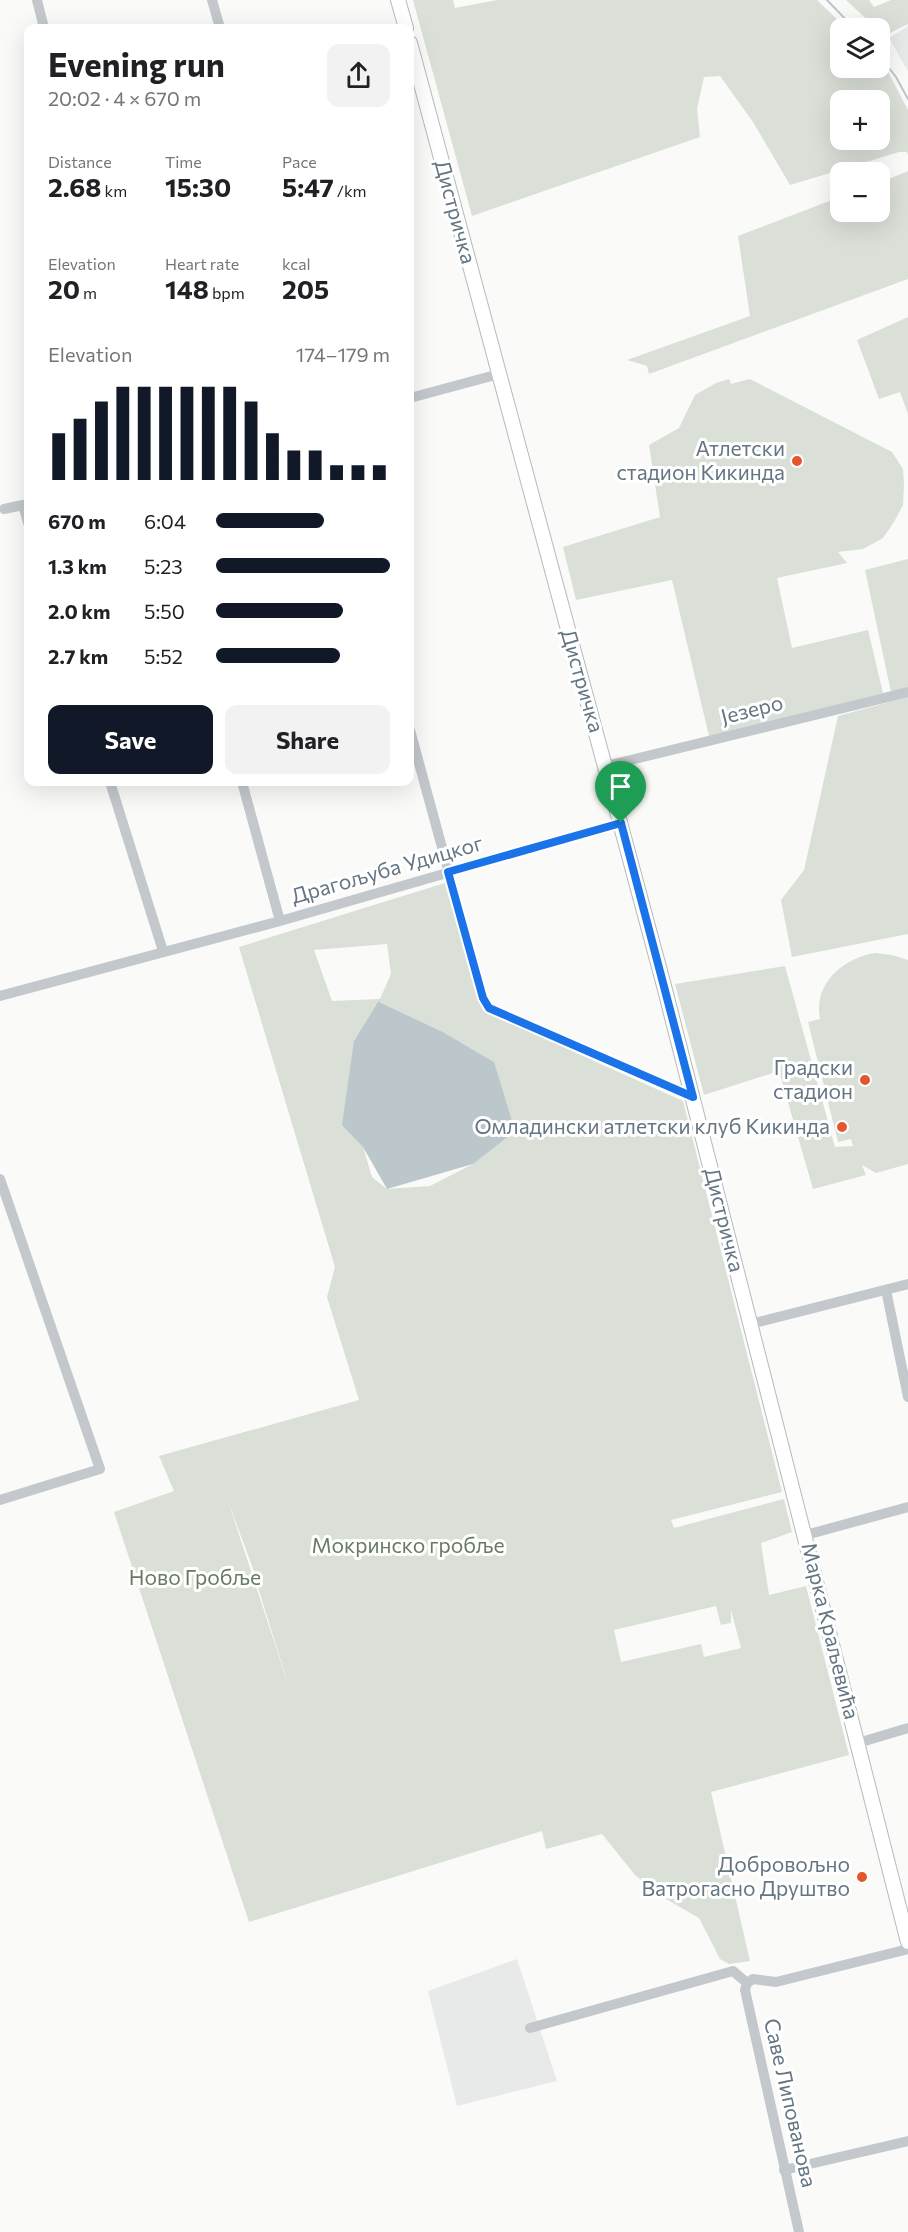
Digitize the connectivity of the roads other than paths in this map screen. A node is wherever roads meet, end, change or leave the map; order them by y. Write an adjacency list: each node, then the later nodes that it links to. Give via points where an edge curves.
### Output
1 (37, 0): 4 (street)
2 (212, 0): 5 (street)
3 (398, 0): 6 (main road)
4 (43, 24)
5 (219, 24)
6 (405, 24)
7 (414, 58): 8 (main road, Дистричка)
8 (499, 374): 9 (street); 14 (main road, Дистричка)
9 (414, 397)
10 (24, 504): 11 (street)
11 (4, 509)
12 (908, 692): 14 (street, Језеро)
13 (414, 745): 18 (street)
14 (606, 766): 17 (main road, Дистричка)
15 (111, 786): 20 (street)
16 (243, 786): 19 (street)
17 (621, 823): 18 (street, Драгољуба Удицког); 22 (main road, Дистричка)
18 (448, 872): 19 (street, Драгољуба Удицког); 22 (street, via 489,1008)
19 (280, 921): 20 (street, Драгољуба Удицког)
20 (163, 951): 21 (street, Драгољуба Удицког)
21 (0, 996)
22 (693, 1097): 26 (main road, Дистричка)
23 (0, 1179): 28 (street, via 100,1468)
24 (908, 1284): 25 (street)
25 (886, 1290): 26 (street); 27 (street)
26 (751, 1322): 30 (main road, Марка Краљевића)
27 (908, 1396)
28 (0, 1500)
29 (908, 1507): 30 (street)
30 (806, 1535): 32 (main road, Марка Краљевића)
31 (908, 1728): 32 (street)
32 (858, 1743): 33 (main road, Марка Краљевића)
33 (908, 1942)
34 (908, 1949): 35 (street, via 776,1982 753,1979)
35 (747, 1983): 36 (street, via 733,1971); 38 (street, Саве Липованова, via 745,1990)
36 (530, 2028)
37 (908, 2141): 38 (street)
38 (784, 2170): 39 (street, Саве Липованова)
39 (799, 2232)

